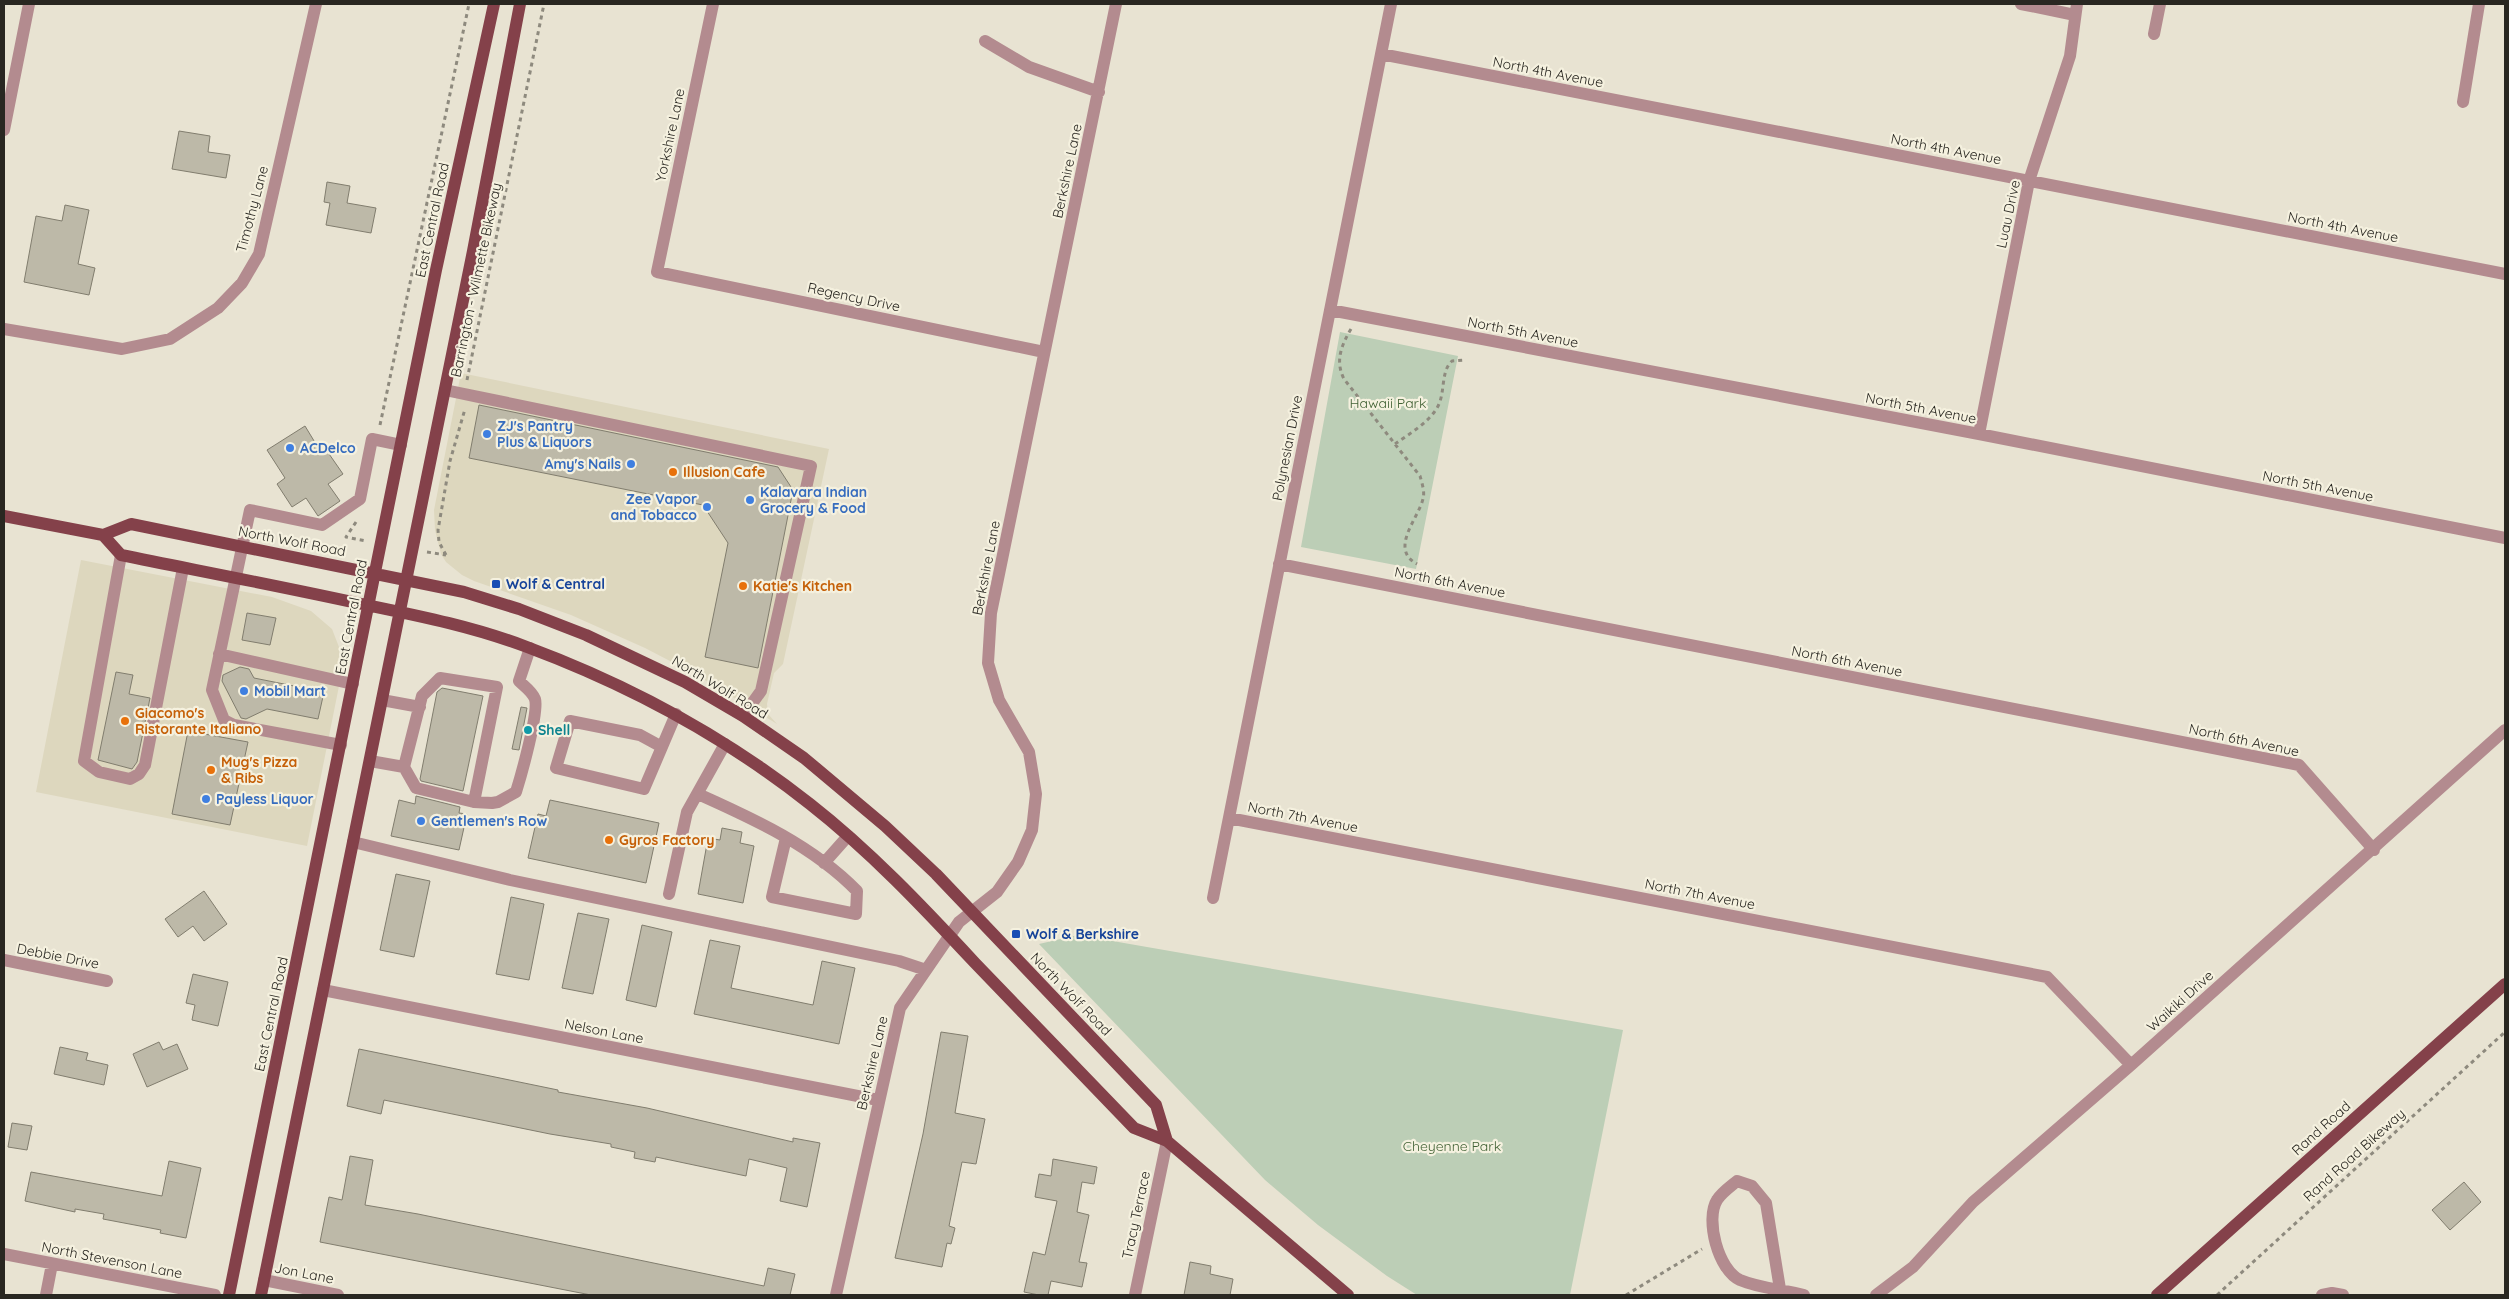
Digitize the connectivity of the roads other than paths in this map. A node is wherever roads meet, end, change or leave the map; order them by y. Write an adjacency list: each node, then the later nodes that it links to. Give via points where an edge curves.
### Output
1 (29, 4): 17 (street)
2 (316, 4): 22 (street, Timothy Lane, via 259,254 242,283 224,302 170,339 122,349)
3 (494, 4): 26 (main road, East Central Road)
4 (520, 4): 24 (main road)
5 (713, 4): 19 (street, Yorkshire Lane)
6 (1116, 4): 15 (street, Berkshire Lane)
7 (1391, 4): 14 (street, Polynesian Drive)
8 (2021, 4): 11 (street)
9 (2160, 4): 12 (street)
10 (2479, 4): 16 (street)
11 (2076, 9): 18 (street, Luau Drive, via 2070,56)
12 (2154, 34)
13 (985, 42): 15 (street, via 1029,67)
14 (1381, 54): 18 (street, North 4th Avenue); 21 (street, Polynesian Drive)
15 (1099, 92): 23 (street, Berkshire Lane)
16 (2462, 102)
17 (4, 130)
18 (2029, 181): 20 (street, North 4th Avenue); 25 (street, Luau Drive)
19 (657, 272): 23 (street, Regency Drive)
20 (2505, 274)
21 (1330, 310): 25 (street, North 5th Avenue); 32 (street, Polynesian Drive)
22 (4, 329)
23 (1044, 352): 64 (street, Berkshire Lane, via 991,613 988,663 999,700 1029,752 1036,794 1032,830 1018,862 996,892)
24 (445, 390): 36 (main road); 47 (street, via 811,466 761,691)
25 (1979, 434): 29 (street, North 5th Avenue)
26 (401, 445): 30 (street, via 372,439 360,499 322,525 250,510); 34 (main road, East Central Road)
27 (4, 516): 28 (main road)
28 (103, 535): 30 (main road, North Wolf Road, via 131,524); 31 (main road)
29 (2505, 538)
30 (242, 546): 34 (main road, North Wolf Road); 35 (street)
31 (121, 555): 33 (main road); 33 (street, via 84,761 99,772 130,779 145,765)
32 (1279, 564): 56 (street, Polynesian Drive); 60 (street, North 6th Avenue, via 2299,765)
33 (183, 568): 35 (main road)
34 (375, 573): 36 (main road, North Wolf Road); 37 (main road, East Central Road)
35 (235, 578): 37 (main road); 40 (street)
36 (406, 580): 38 (main road); 47 (main road, North Wolf Road, via 464,592 586,635 652,664)
37 (369, 605): 38 (main road); 42 (main road, East Central Road)
38 (400, 612): 39 (main road, via 452,623); 44 (main road)
39 (530, 648): 41 (street); 46 (main road, via 609,680)
40 (219, 654): 42 (street); 50 (street, via 212,690 224,720 234,725)
41 (519, 681): 43 (street); 55 (street, via 536,701 525,764 516,792 498,802)
42 (353, 684): 50 (main road, East Central Road)
43 (498, 687): 45 (street, via 440,678 422,696); 55 (street)
44 (382, 700): 45 (street); 52 (main road)
45 (420, 707): 53 (street)
46 (676, 714): 49 (main road); 51 (street)
47 (743, 716): 64 (main road, North Wolf Road, via 804,758 859,802)
48 (2505, 730): 60 (street, Waikiki Drive)
49 (725, 744): 54 (street); 57 (main road, via 777,779)
50 (341, 745): 80 (main road, East Central Road)
51 (662, 747): 51 (street, via 644,790 556,768 570,721 640,735)
52 (370, 761): 53 (street); 59 (main road)
53 (404, 767): 55 (street, via 416,788)
54 (698, 794): 58 (street, via 768,826); 62 (street, via 687,812)
55 (474, 802)
56 (1229, 818): 63 (street, Polynesian Drive); 71 (street, North 7th Avenue, via 2047,977)
57 (848, 836): 61 (street); 65 (main road)
58 (786, 838): 61 (street); 61 (street, via 772,897 856,914 857,891)
59 (353, 842): 67 (street, via 510,880 899,961); 70 (main road)
60 (2374, 850): 71 (street, Waikiki Drive)
61 (824, 863)
62 (669, 894)
63 (1213, 898)
64 (972, 912): 65 (street, Berkshire Lane, via 959,922); 73 (main road, North Wolf Road, via 1156,1105)
65 (950, 936): 67 (street, Berkshire Lane); 73 (main road, via 1134,1128)
66 (4, 960): 68 (street, Debbie Drive)
67 (926, 970): 72 (street, Berkshire Lane, via 900,1008)
68 (107, 981)
69 (2505, 984): 88 (main road, Rand Road)
70 (323, 990): 72 (street, Nelson Lane); 76 (main road)
71 (2131, 1065): 87 (street, Waikiki Drive, via 1973,1202 1913,1267)
72 (878, 1100): 83 (street, Berkshire Lane)
73 (1167, 1141): 84 (street, Tracy Terrace); 85 (main road)
74 (4, 1254): 75 (street, North Stevenson Lane)
75 (52, 1264): 78 (street); 79 (street, North Stevenson Lane)
76 (264, 1280): 81 (main road); 82 (street, Jon Lane)
77 (1780, 1290): 77 (street, via 1766,1203 1752,1186 1737,1181 1716,1200 1712,1224 1721,1261 1738,1279); 86 (street)
78 (46, 1295)
79 (215, 1295)
80 (229, 1295)
81 (261, 1295)
82 (338, 1295)
83 (836, 1295)
84 (1135, 1295)
85 (1348, 1295)
86 (1804, 1295)
87 (1876, 1295)
88 (2157, 1295)
89 (2323, 1295): 90 (street)
90 (2343, 1295)

